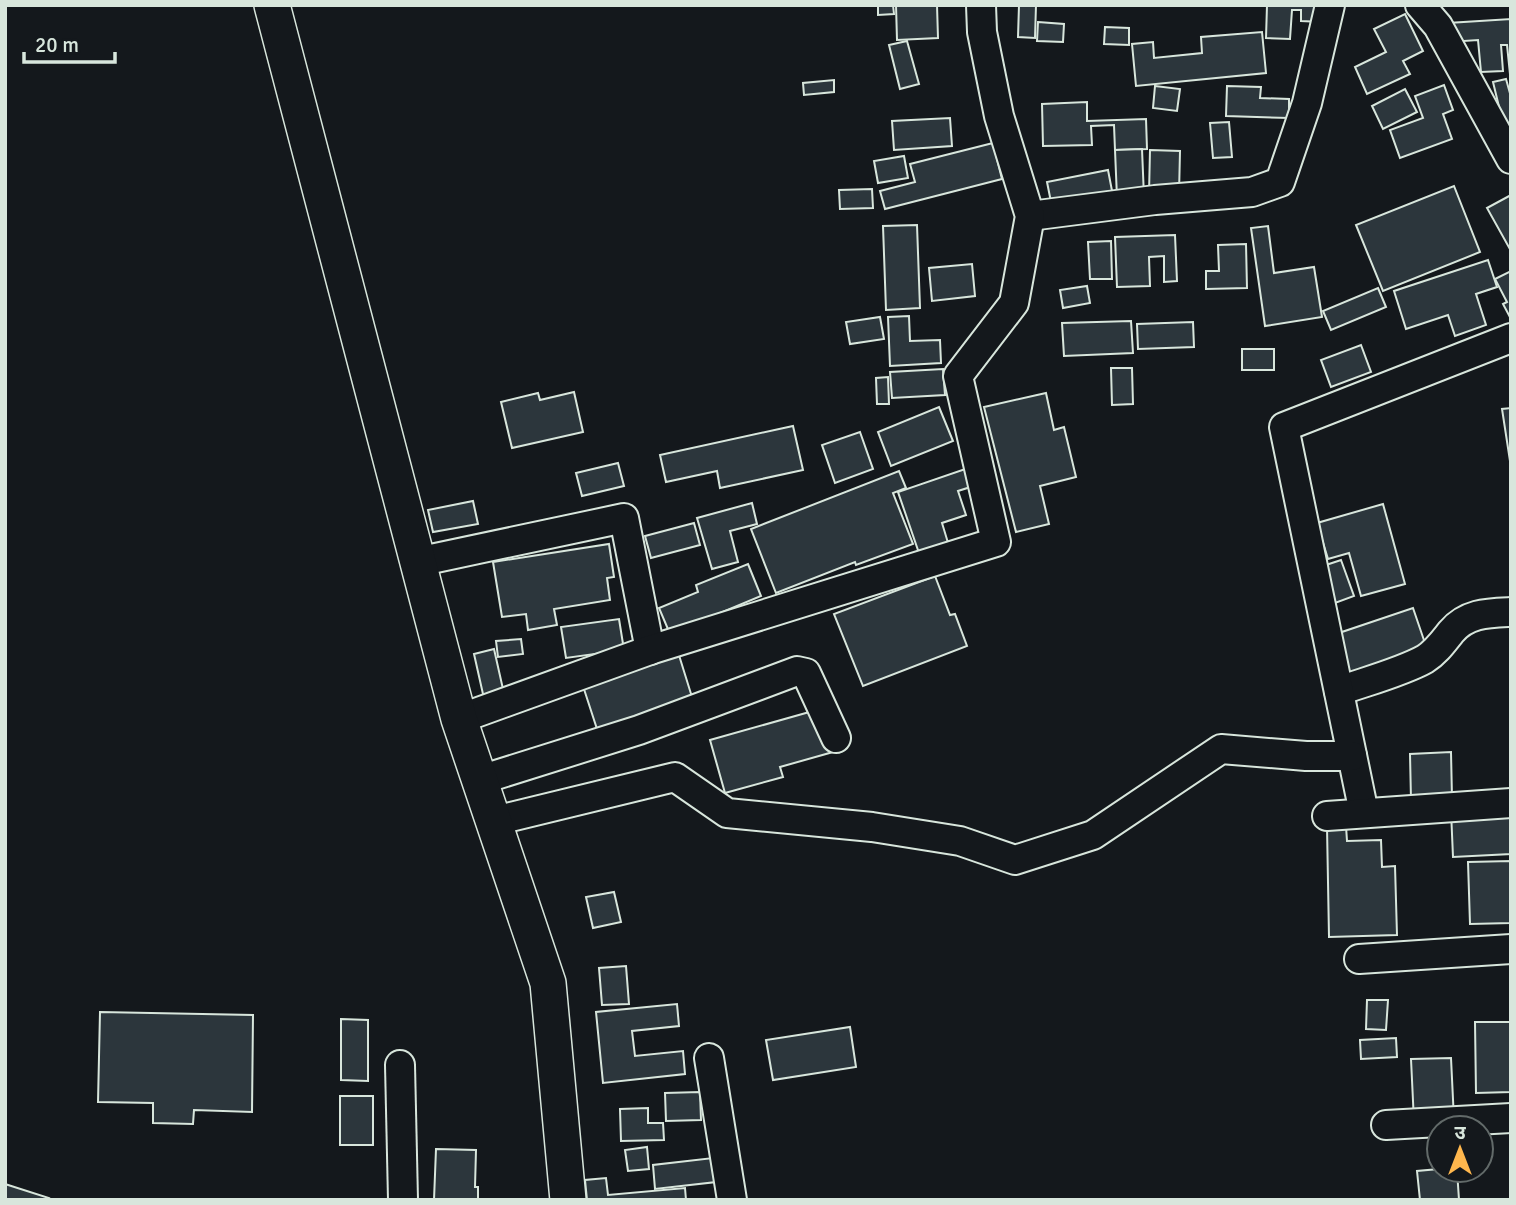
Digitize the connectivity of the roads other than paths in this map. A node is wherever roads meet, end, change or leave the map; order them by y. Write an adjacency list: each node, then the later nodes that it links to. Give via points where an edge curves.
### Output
1 (272, 5): 8 (street)
2 (981, 5): 6 (street, via 999,117)
3 (1330, 5): 6 (street, via 1307,103 1280,182 1252,192)
4 (1420, 5): 5 (street, via 1438,26)
5 (1511, 159)
6 (1030, 216): 10 (street, via 1014,303 958,376 996,541)
7 (1511, 338): 11 (street, via 1284,427)
8 (417, 562): 10 (street, via 624,518); 12 (street)
9 (1511, 612): 11 (street, via 1475,615 1424,659)
10 (650, 650): 12 (street)
11 (1339, 691): 14 (street)
12 (459, 719): 15 (street)
13 (836, 738): 15 (street, via 806,673 797,671 639,730)
14 (1352, 756): 17 (street); 19 (street, via 1221,750 1093,835 1015,860 961,841 727,813 676,777)
15 (480, 780): 19 (street)
16 (1511, 803): 17 (street)
17 (1364, 813): 18 (street)
18 (1327, 816)
19 (494, 821): 27 (street, via 548,983)
20 (1511, 949): 21 (street)
21 (1359, 959)
22 (709, 1058): 28 (street)
23 (400, 1065): 26 (street)
24 (1511, 1118): 25 (street)
25 (1386, 1125)
26 (403, 1200)
27 (568, 1200)
28 (732, 1200)

